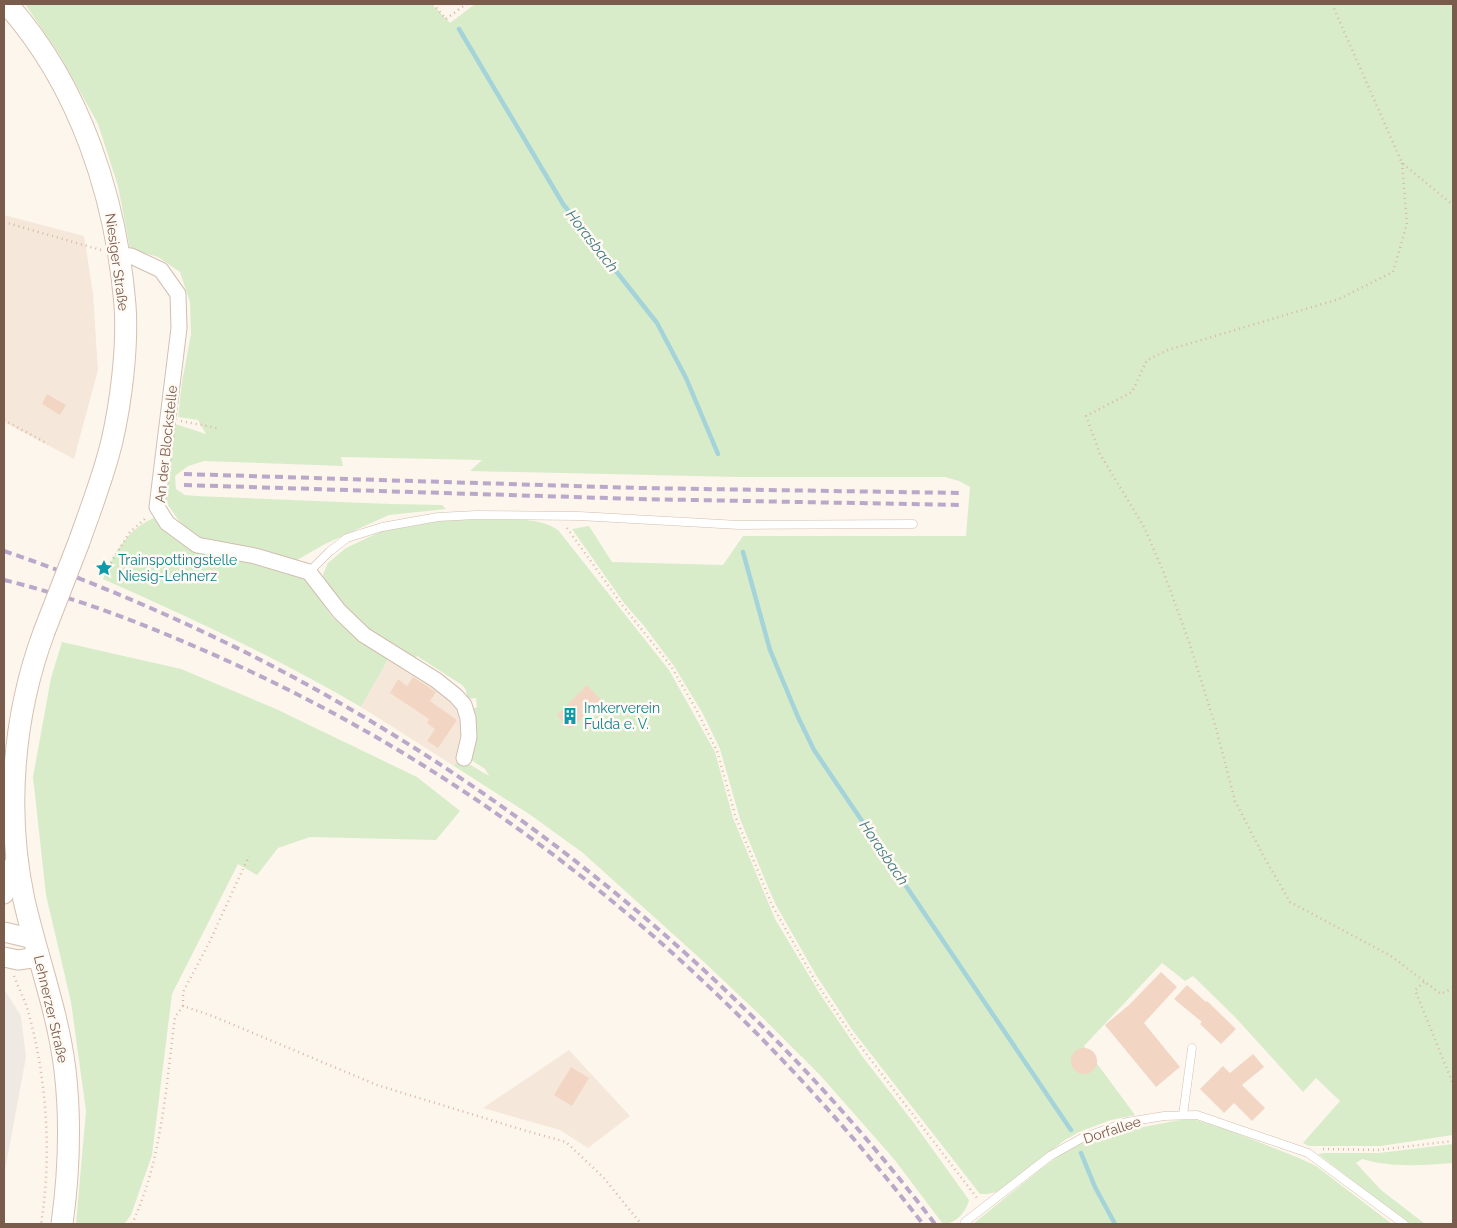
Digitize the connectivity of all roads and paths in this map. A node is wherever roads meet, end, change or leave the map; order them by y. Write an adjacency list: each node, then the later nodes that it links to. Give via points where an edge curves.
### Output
1 (7, 4): 8 (main road, Niesiger Straße, via 49,61 89,141 108,197)
2 (433, 4): 3 (path, via 446,19)
3 (466, 4)
4 (1332, 4): 5 (path)
5 (1402, 163): 6 (path); 26 (path, via 1407,224 1394,272 1339,299 1168,350 1147,360 1132,392 1086,416 1100,454 1144,527 1164,573 1216,728 1234,801 1290,902 1391,956)
6 (1453, 205)
7 (4, 222): 8 (path)
8 (108, 249): 9 (street, An der Blockstelle, via 161,270 178,294 179,328); 18 (main road, Niesiger Straße, bridge, via 125,307 118,408 102,477)
9 (168, 416): 11 (path); 13 (street, An der Blockstelle)
10 (4, 420): 12 (path)
11 (217, 428)
12 (48, 444)
13 (157, 507): 16 (path, via 130,532); 17 (street, An der Blockstelle, via 168,523 197,546 255,556)
14 (559, 517): 15 (lane, via 739,525); 17 (lane, via 438,517 382,527 348,538); 34 (path, via 671,666 697,711 718,750 736,818 772,905 817,984 851,1034)
15 (913, 524)
16 (108, 566)
17 (309, 572): 19 (street, via 338,611 364,635 436,680 464,705 469,737)
18 (44, 632): 20 (main road, Lehnerzer Straße, via 28,683 20,724 14,796)
19 (464, 758)
20 (17, 856): 22 (street); 24 (main road, Lehnerzer Straße, via 24,900)
21 (249, 856): 28 (path, via 183,992)
22 (4, 894)
23 (4, 932): 24 (street)
24 (37, 948): 25 (street); 37 (main road, Lehnerzer Straße, via 66,1078 68,1150)
25 (8, 965): 36 (path, via 28,1011 44,1090 46,1192)
26 (1424, 982): 27 (path, via 1441,994); 30 (path, via 1415,990)
27 (1453, 988)
28 (183, 1006): 38 (path, via 175,1017 154,1162); 39 (path, via 377,1085 566,1142 604,1178)
29 (1192, 1048): 31 (lane)
30 (1453, 1084)
31 (1183, 1115): 33 (lane, Dorfallee, via 1197,1115); 34 (lane, Dorfallee, via 1127,1122 1082,1138 1050,1156)
32 (1453, 1141): 33 (path, via 1378,1150 1323,1149)
33 (1308, 1153): 40 (lane, Dorfallee)
34 (984, 1208): 35 (lane, Dorfallee)
35 (965, 1222)
36 (41, 1224)
37 (62, 1224)
38 (132, 1224)
39 (641, 1224)
40 (1404, 1224)

